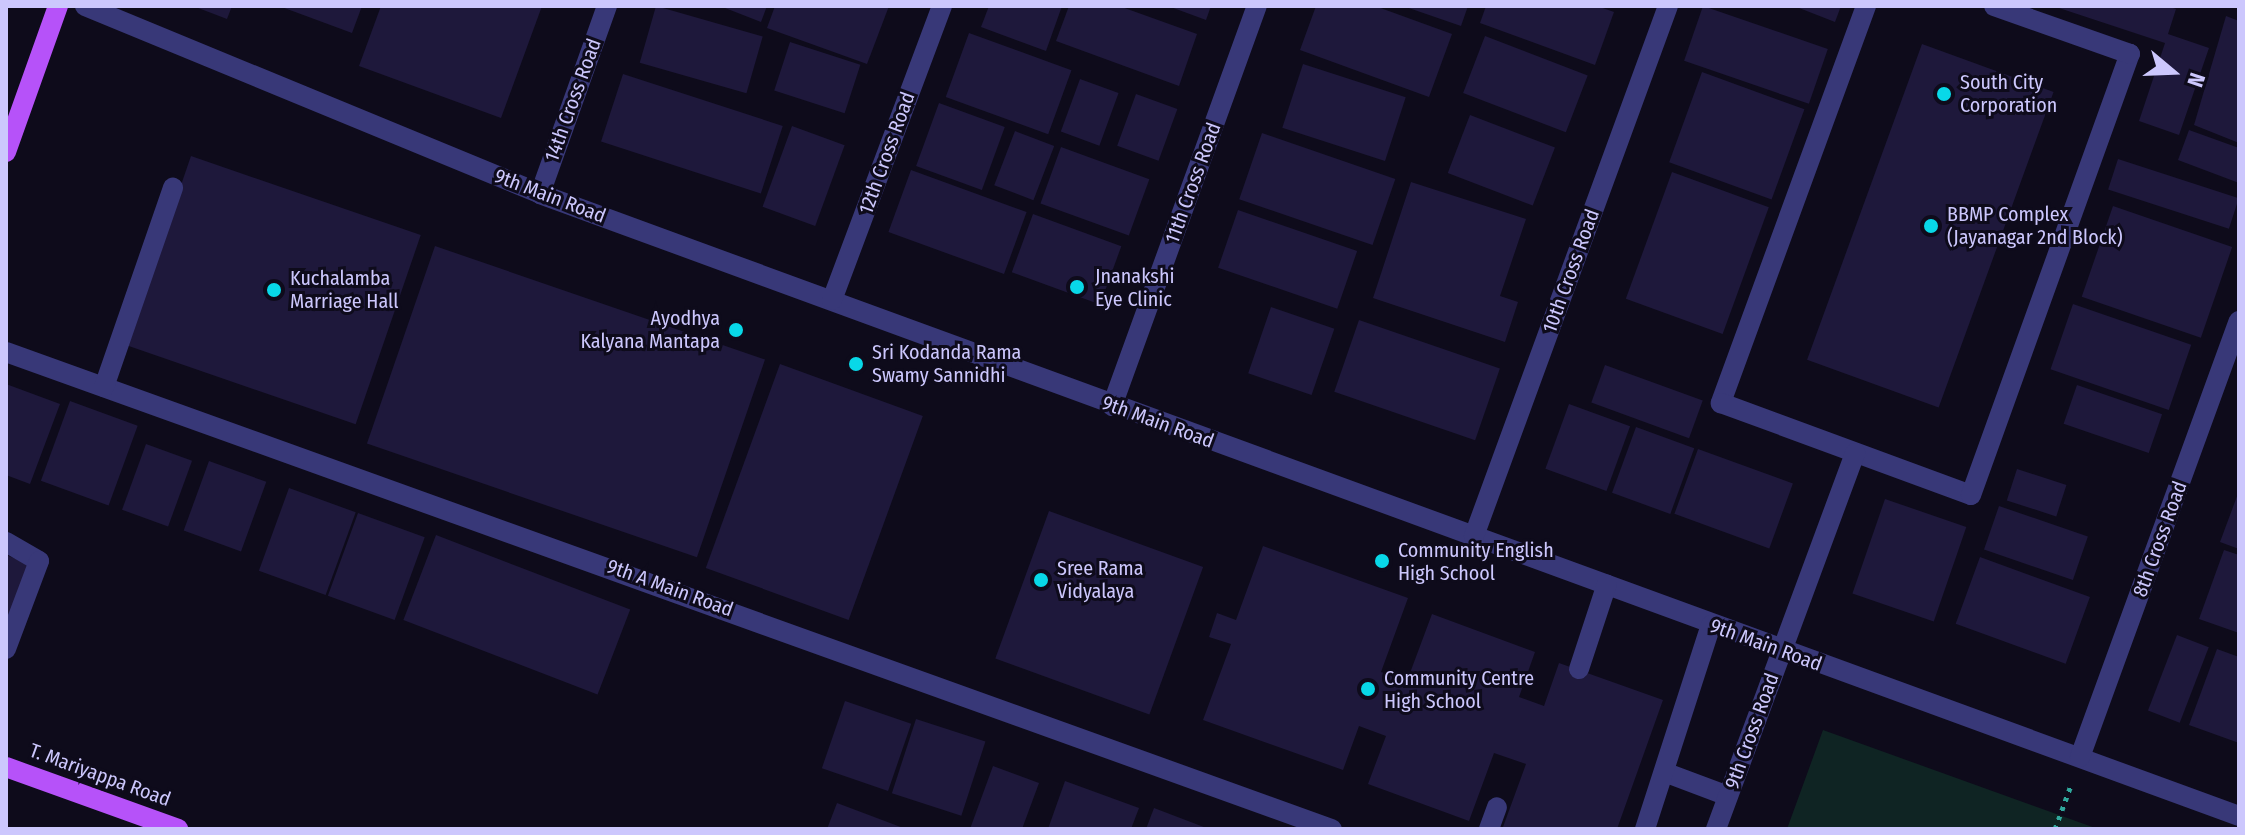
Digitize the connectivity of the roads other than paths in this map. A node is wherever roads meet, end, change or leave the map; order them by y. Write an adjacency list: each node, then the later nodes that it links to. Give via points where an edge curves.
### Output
1 (58, 6): 9 (main road)
2 (85, 6): 11 (street, 9th Main Road)
3 (607, 6): 11 (street, 14th Cross Road)
4 (942, 6): 12 (street, 12th Cross Road)
5 (1257, 6): 16 (street, 11th Cross Road)
6 (1668, 6): 18 (street, 10th Cross Road)
7 (1866, 6): 17 (street, via 1721,403)
8 (2005, 8): 17 (street, via 2130,54 1971,495)
9 (6, 152)
10 (173, 188): 15 (street)
11 (540, 194): 12 (street, 9th Main Road)
12 (832, 300): 16 (street, 9th Main Road)
13 (2239, 321): 25 (street, 8th Cross Road)
14 (6, 352): 15 (street, 9th A Main Road)
15 (104, 387): 32 (street, 9th A Main Road)
16 (1112, 406): 18 (street, 9th Main Road)
17 (1855, 453): 23 (street, 9th Cross Road)
18 (1474, 536): 20 (street, 9th Main Road)
19 (6, 542): 22 (street, via 39,561)
20 (1607, 584): 21 (street, 9th Main Road); 24 (street)
21 (1711, 625): 23 (street, 9th Main Road); 27 (street)
22 (6, 649)
23 (1782, 652): 25 (street, 9th Main Road); 28 (street, 9th Cross Road)
24 (1579, 669)
25 (2080, 757): 30 (street, 9th Main Road)
26 (6, 767): 31 (main road, T. Mariyappa Road)
27 (1664, 772): 28 (street); 34 (street)
28 (1728, 796): 35 (street, 9th Cross Road)
29 (1497, 807): 33 (street)
30 (2239, 816)
31 (178, 829)
32 (1332, 829)
33 (1489, 829)
34 (1645, 829)
35 (1716, 829)

